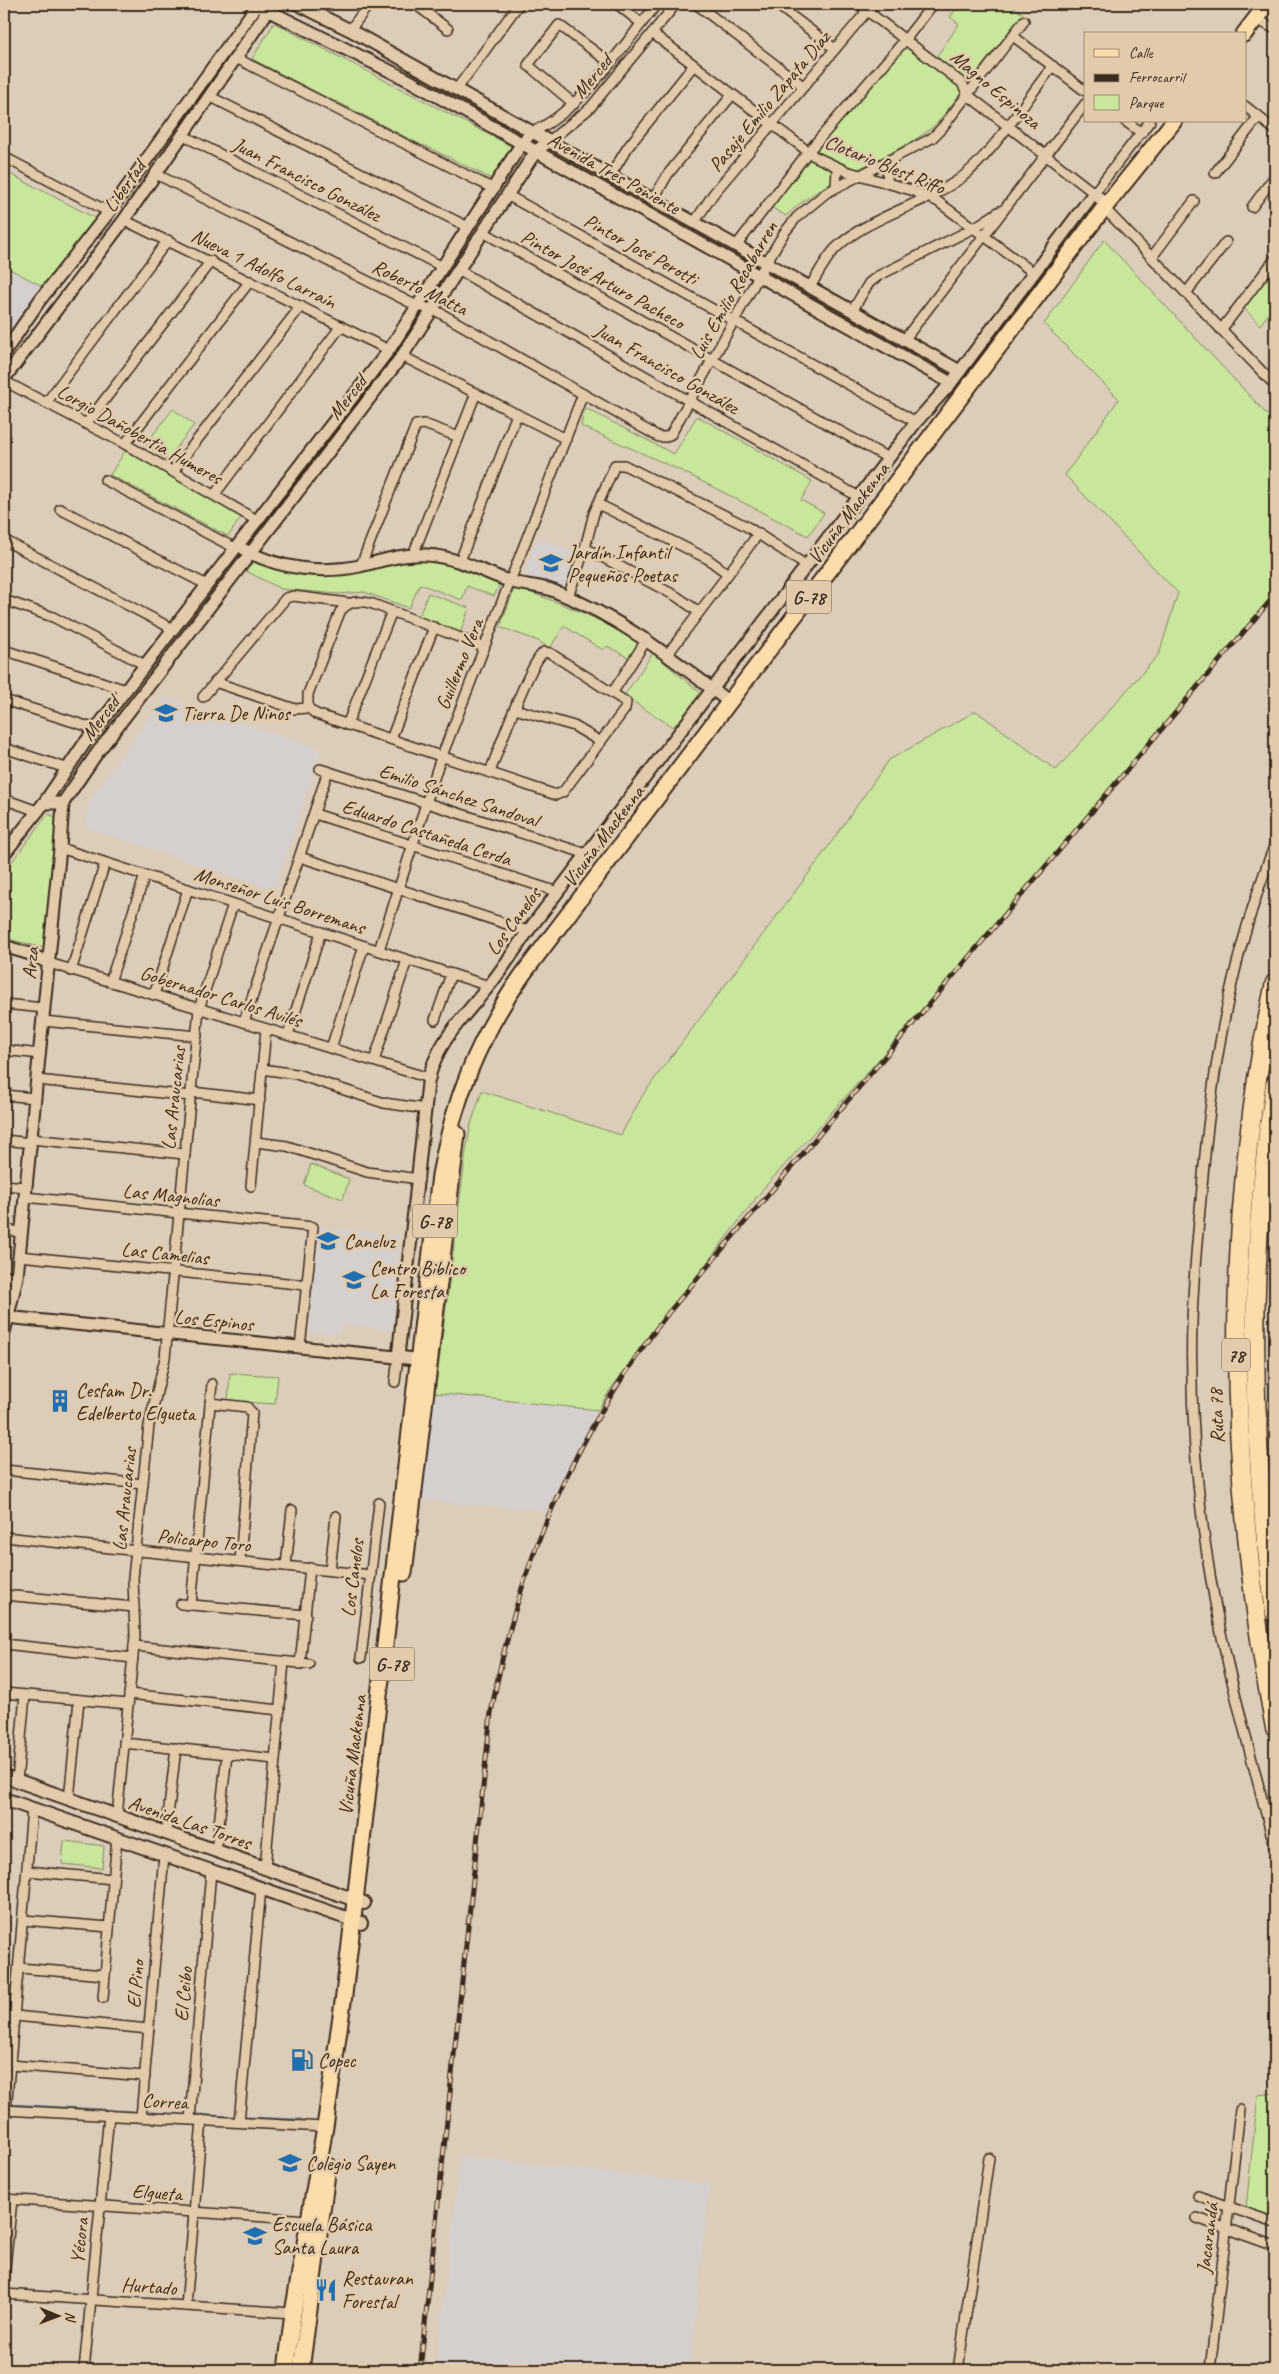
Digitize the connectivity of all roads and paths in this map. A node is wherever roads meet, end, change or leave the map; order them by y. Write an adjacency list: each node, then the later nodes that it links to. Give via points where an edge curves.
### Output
1 (256, 4): 15 (street, Avenida Tres Poniente); 76 (street, Libertad)
2 (297, 4): 21 (street, Avenida Tres Poniente)
3 (369, 4): 21 (street)
4 (415, 4): 19 (street)
5 (519, 4): 34 (street)
6 (617, 4): 18 (street)
7 (656, 4): 18 (street, Merced)
8 (676, 4): 23 (street, Merced)
9 (696, 4): 33 (street)
10 (776, 4): 26 (street)
11 (858, 4): 14 (street, Magno Espinoza)
12 (933, 4): 25 (street)
13 (1268, 4): 16 (main road)
14 (870, 7): 25 (street, Magno Espinoza); 26 (street, Pasaje Emilio Zapata Díaz)
15 (268, 11): 27 (street, Libertad); 32 (street, Avenida Tres Poniente)
16 (1256, 19): 20 (street); 22 (main road)
17 (1024, 21): 24 (street, Luis Emilio Recabarren)
18 (641, 23): 28 (street, Merced)
19 (448, 29)
20 (1275, 29)
21 (350, 30): 31 (street, Avenida Tres Poniente)
22 (1246, 32)
23 (652, 33): 29 (street, Clotario Blest Riffo); 52 (street, Merced, via 590,108)
24 (1013, 36): 30 (street); 37 (street, Luis Emilio Recabarren)
25 (906, 40): 37 (street, Magno Espinoza, via 962,83); 55 (street)
26 (835, 50): 33 (street, Pasaje Emilio Zapata Díaz)
27 (236, 58): 38 (street, Libertad); 67 (street)
28 (609, 62): 39 (street, Merced); 39 (street, via 559,25 528,65)
29 (694, 65): 36 (street, Clotario Blest Riffo); 62 (street, via 628,147)
30 (1053, 66): 35 (street); 47 (street)
31 (417, 68): 32 (street); 34 (street, Avenida Tres Poniente)
32 (410, 81): 53 (street, Avenida Tres Poniente)
33 (803, 86): 46 (street, Pasaje Emilio Zapata Díaz)
34 (456, 90): 49 (street, Avenida Tres Poniente)
35 (1084, 90)
36 (732, 95): 46 (street, Clotario Blest Riffo); 71 (street, via 668,174)
37 (968, 95): 47 (street, Magno Espinoza); 58 (street, Luis Emilio Recabarren, via 932,138)
38 (209, 96): 51 (street, Libertad); 79 (street)
39 (574, 104): 49 (street, Merced, via 543,128)
40 (1084, 105): 56 (street)
41 (1246, 107): 42 (street)
42 (1258, 116): 48 (street); 60 (street)
43 (1126, 122): 50 (street)
44 (1149, 122): 50 (street)
45 (1173, 122): 74 (main road, Vicuña Mackenna / G-78)
46 (770, 124): 55 (street, Clotario Blest Riffo); 78 (street, Pasaje Emilio Zapata Díaz, via 710,198)
47 (1008, 125): 56 (street, Magno Espinoza); 70 (street, via 970,171)
48 (1275, 130)
49 (532, 132): 52 (street, Avenida Tres Poniente); 53 (street, Merced)
50 (1142, 133): 68 (street)
51 (182, 135): 61 (street, Libertad); 90 (street, Juan Francisco González)
52 (548, 142): 54 (street, Merced); 62 (street, Avenida Tres Poniente)
53 (522, 143): 54 (street, Avenida Tres Poniente); 67 (street, Merced)
54 (536, 151): 69 (street, Merced); 93 (street, Avenida Tres Poniente)
55 (808, 152): 59 (street, Clotario Blest Riffo); 85 (street)
56 (1046, 155): 68 (street, Magno Espinoza); 73 (street)
57 (4, 157): 76 (street)
58 (888, 162): 63 (street, Luis Emilio Recabarren); 65 (street)
59 (837, 168): 63 (street, Clotario Blest Riffo); 66 (street)
60 (1215, 173)
61 (156, 174): 77 (street, Libertad); 98 (street, Roberto Matta)
62 (610, 176): 71 (street, Avenida Tres Poniente)
63 (859, 176): 65 (street, Clotario Blest Riffo); 66 (street, Luis Emilio Recabarren)
64 (1275, 176): 75 (street)
65 (887, 183): 70 (street, Clotario Blest Riffo)
66 (836, 187): 89 (street, Luis Emilio Recabarren, via 798,217)
67 (494, 189): 79 (street, Merced)
68 (1094, 193): 74 (street, Magno Espinoza); 92 (street)
69 (507, 195): 81 (street, Merced); 101 (street, Pintor José Perotti)
70 (928, 197): 80 (street, Clotario Blest Riffo); 95 (street, via 846,240 828,257)
71 (653, 200): 78 (street, Avenida Tres Poniente)
72 (1194, 201): 86 (street)
73 (1007, 206): 80 (street); 82 (street)
74 (1106, 207): 86 (street); 162 (main road, Vicuña Mackenna / G-78)
75 (1252, 207)
76 (109, 212): 77 (street); 106 (street, Libertad, via 40,300)
77 (124, 220): 83 (street, Nueva 1 Adolfo Larraín); 110 (street, Libertad)
78 (694, 223): 85 (street, Avenida Tres Poniente)
79 (468, 227): 90 (street, Merced)
80 (974, 228): 82 (street, Clotario Blest Riffo); 100 (street, via 878,276 869,283)
81 (483, 232): 91 (street, Merced); 108 (street, Pintor José Arturo Pacheco)
82 (984, 236): 92 (street, Clotario Blest Riffo); 104 (street)
83 (168, 240): 88 (street, Nueva 1 Adolfo Larraín); 116 (street)
84 (1226, 242): 96 (street)
85 (736, 246): 89 (street, Avenida Tres Poniente)
86 (1152, 257): 96 (street)
87 (1275, 259): 103 (street)
88 (211, 262): 94 (street, Nueva 1 Adolfo Larraín); 119 (street)
89 (766, 263): 93 (street, Luis Emilio Recabarren); 95 (street, Avenida Tres Poniente)
90 (442, 267): 98 (street, Merced)
91 (458, 270): 99 (street, Merced); 115 (street, Juan Francisco González)
92 (1034, 273): 109 (street)
93 (759, 276): 101 (street, Luis Emilio Recabarren); 111 (street, Avenida Tres Poniente)
94 (250, 281): 97 (street, Nueva 1 Adolfo Larraín); 123 (street)
95 (810, 287): 100 (street, Avenida Tres Poniente)
96 (1186, 293): 103 (street)
97 (301, 306): 102 (street, Nueva 1 Adolfo Larraín); 125 (street)
98 (417, 306): 99 (street, Roberto Matta); 105 (street, Merced)
99 (433, 309): 107 (street, Merced); 114 (street, Roberto Matta)
100 (852, 311): 104 (street, Avenida Tres Poniente)
101 (734, 321): 108 (street, Luis Emilio Recabarren); 118 (street, Pintor José Perotti)
102 (341, 326): 105 (street, Nueva 1 Adolfo Larraín); 127 (street)
103 (1222, 330): 112 (street)
104 (904, 340): 109 (street, Avenida Tres Poniente)
105 (389, 350): 131 (street, Merced)
106 (4, 353)
107 (402, 356): 113 (street); 136 (street, Merced)
108 (712, 360): 115 (street, Luis Emilio Recabarren); 124 (street, Pintor José Arturo Pacheco)
109 (960, 371): 111 (street)
110 (4, 380): 116 (street, Lorgio Dañobertia Humeres)
111 (951, 383): 118 (street, Los Canelos)
112 (1275, 385)
113 (476, 393): 117 (street); 120 (street)
114 (583, 394): 121 (street, Roberto Matta); 122 (street, Guillermo Vera)
115 (690, 401): 121 (street, Luis Emilio Recabarren, via 672,434); 128 (street, Juan Francisco González)
116 (46, 402): 119 (street, Lorgio Dañobertia Humeres)
117 (517, 414): 122 (street); 138 (street)
118 (916, 422): 124 (street, Los Canelos)
119 (86, 424): 123 (street, Lorgio Dañobertia Humeres)
120 (458, 437): 137 (street); 139 (street, via 418,424 414,427)
121 (666, 438)
122 (566, 439): 142 (street, Guillermo Vera)
123 (125, 444): 125 (street, Lorgio Dañobertia Humeres)
124 (888, 458): 128 (street, Los Canelos)
125 (173, 472): 127 (street, Lorgio Dañobertia Humeres)
126 (105, 480): 134 (street)
127 (215, 494): 131 (street, Lorgio Dañobertia Humeres)
128 (859, 497): 140 (street, Los Canelos)
129 (598, 504): 132 (street, via 615,465 624,465); 135 (street); 141 (street, via 708,559)
130 (60, 509): 143 (street)
131 (258, 521): 134 (street, Merced)
132 (759, 533): 140 (street); 141 (street)
133 (4, 540): 150 (street)
134 (236, 547): 136 (street); 143 (street, Merced)
135 (585, 548): 144 (street); 148 (street, via 676,596)
136 (251, 553): 139 (street, via 302,568); 175 (street, Merced, via 97,753)
137 (413, 555): 138 (street, via 425,554); 139 (street)
138 (460, 561): 142 (street)
139 (361, 566)
140 (807, 566): 157 (street, Los Canelos)
141 (728, 574): 148 (street)
142 (511, 581): 144 (street); 152 (street, Guillermo Vera)
143 (207, 585): 150 (street, Merced)
144 (568, 597): 151 (street)
145 (4, 600): 155 (street, via 53,617)
146 (348, 603): 147 (street, via 366,602); 156 (street, via 293,596 286,598); 163 (street, via 340,612 308,694)
147 (392, 611): 149 (street); 165 (street)
148 (699, 612): 154 (street)
149 (434, 627): 152 (street); 167 (street)
150 (173, 628): 155 (street, Merced)
151 (646, 639): 154 (street); 159 (street)
152 (484, 647): 170 (street, Guillermo Vera)
153 (4, 650): 158 (street)
154 (667, 655): 157 (street)
155 (145, 664): 158 (street, Merced)
156 (215, 682): 160 (street); 163 (street, via 295,709)
157 (712, 689): 162 (street); 182 (street, Los Canelos)
158 (126, 690): 166 (street, Merced)
159 (613, 692): 164 (street, via 550,652 544,652 534,664); 168 (street, via 627,705)
160 (203, 697)
161 (4, 700): 166 (street)
162 (729, 702): 246 (main road, Vicuña Mackenna / G-78, via 513,987 486,1032 463,1085 440,1175)
163 (308, 708): 165 (street)
164 (515, 709): 168 (street, via 574,726); 172 (street)
165 (347, 725): 167 (street)
166 (96, 729): 171 (street, Merced)
167 (391, 739): 170 (street)
168 (601, 742): 172 (street, via 560,795)
169 (4, 748): 171 (street)
170 (442, 756): 172 (street); 174 (street, Guillermo Vera)
171 (66, 768): 176 (street, Merced)
172 (490, 772)
173 (4, 799): 176 (street)
174 (426, 803): 177 (street, Emilio Sánchez Sandoval, via 324,770); 179 (street, Guillermo Vera); 182 (street, Emilio Sánchez Sandoval)
175 (63, 804): 176 (street); 180 (street, Arza)
176 (40, 807): 181 (street, Merced)
177 (314, 814): 179 (street, Eduardo Castañeda Cerda); 183 (street)
178 (1275, 844): 293 (street, via 1246,929 1216,1061 1194,1269 1191,1344 1198,1478 1211,1582 1224,1647)
179 (412, 846): 187 (street, Guillermo Vera); 188 (street, Eduardo Castañeda Cerda)
180 (60, 848): 184 (street, Monseñor Luis Borremans); 197 (street, Arza)
181 (5, 851)
182 (587, 854): 188 (street, Los Canelos)
183 (300, 857): 187 (street); 190 (street)
184 (105, 863): 185 (street, Monseñor Luis Borremans); 198 (street)
185 (145, 875): 186 (street, Monseñor Luis Borremans); 200 (street)
186 (188, 889): 189 (street, Monseñor Luis Borremans); 203 (street)
187 (398, 889): 191 (street); 195 (street, Guillermo Vera)
188 (558, 892): 191 (street, Los Canelos)
189 (233, 904): 190 (street, Monseñor Luis Borremans); 206 (street, Las Araucarias)
190 (280, 918): 192 (street, Monseñor Luis Borremans); 209 (street, via 276,921)
191 (528, 931): 202 (street, Los Canelos)
192 (321, 932): 194 (street, Monseñor Luis Borremans); 211 (street)
193 (4, 946): 197 (street, Gobernador Carlos Avilés)
194 (364, 946): 195 (street, Monseñor Luis Borremans); 213 (street)
195 (379, 950): 196 (street, Monseñor Luis Borremans)
196 (408, 960): 199 (street, Monseñor Luis Borremans); 216 (street)
197 (49, 963): 198 (street, Gobernador Carlos Avilés); 205 (street, Arza)
198 (71, 971): 200 (street, Gobernador Carlos Avilés)
199 (451, 974): 202 (street, Monseñor Luis Borremans); 207 (street)
200 (110, 982): 203 (street, Gobernador Carlos Avilés)
201 (1275, 983): 280 (highway, Ruta 78 / 78, via 1245,1170 1236,1336 1243,1500 1257,1623)
202 (489, 986): 218 (street, Los Canelos, via 442,1046)
203 (154, 995): 206 (street, Gobernador Carlos Avilés)
204 (4, 1004): 205 (street)
205 (44, 1008): 208 (street, Arza)
206 (199, 1008): 209 (street, Gobernador Carlos Avilés); 212 (street, Las Araucarias)
207 (435, 1020)
208 (43, 1021): 212 (street); 215 (street, Arza)
209 (244, 1022): 210 (street, Gobernador Carlos Avilés)
210 (266, 1029): 211 (street, Gobernador Carlos Avilés); 217 (street)
211 (288, 1035): 213 (street, Gobernador Carlos Avilés)
212 (197, 1036): 221 (street, Las Araucarias)
213 (331, 1048): 216 (street, Gobernador Carlos Avilés)
214 (4, 1050): 215 (street)
215 (40, 1054): 219 (street, Arza)
216 (374, 1061): 218 (street, Gobernador Carlos Avilés)
217 (262, 1070): 224 (street); 225 (street, via 296,1074 384,1103)
218 (429, 1078): 225 (street, Los Canelos)
219 (37, 1080): 221 (street); 223 (street, Arza)
220 (1275, 1086): 267 (highway, Ruta 78 / 78, via 1259,1227 1255,1360 1260,1478)
221 (191, 1094): 224 (street); 229 (street, Las Araucarias)
222 (4, 1095): 223 (street)
223 (35, 1098): 227 (street, Arza)
224 (260, 1100): 228 (street)
225 (426, 1109): 230 (street, Los Canelos)
226 (4, 1140): 227 (street)
227 (31, 1141): 229 (street); 233 (street, Arza)
228 (256, 1142): 230 (street, via 287,1146 367,1172); 232 (street)
229 (185, 1154): 234 (street, Las Araucarias)
230 (419, 1179): 245 (street, Los Canelos)
231 (4, 1185): 233 (street, Las Magnolias)
232 (252, 1186)
233 (26, 1192): 234 (street, Las Magnolias); 236 (street, Arza)
234 (180, 1213): 238 (street, Las Araucarias); 241 (street, Las Magnolias, via 313,1227)
235 (4, 1230): 236 (street)
236 (22, 1232): 237 (street, Arza)
237 (19, 1256): 238 (street, Las Camelias); 240 (street, Arza)
238 (174, 1272): 241 (street, Las Camelias); 243 (street, Las Araucarias)
239 (4, 1276): 240 (street)
240 (17, 1278): 242 (street, Arza)
241 (307, 1285): 244 (street)
242 (5, 1324): 243 (street, Los Espinos)
243 (168, 1334): 244 (street, Los Espinos); 251 (street, Las Araucarias, via 149,1425)
244 (300, 1347): 245 (street, Los Espinos)
245 (398, 1358): 246 (street, Los Espinos); 247 (street, Los Canelos)
246 (424, 1360): 301 (main road, Vicuña Mackenna / G-78)
247 (395, 1382)
248 (212, 1384): 249 (street)
249 (210, 1403): 257 (street); 258 (street, via 247,1407 252,1413)
250 (4, 1470): 251 (street)
251 (143, 1484): 256 (street, Las Araucarias)
252 (380, 1503): 262 (street, Los Canelos)
253 (292, 1510): 259 (street)
254 (336, 1516): 261 (street)
255 (4, 1537): 256 (street, Policarpo Toro)
256 (136, 1550): 257 (street, Policarpo Toro); 266 (street, Las Araucarias)
257 (195, 1556): 258 (street, Policarpo Toro); 265 (street)
258 (240, 1561): 259 (street, Policarpo Toro)
259 (286, 1566): 260 (street, Policarpo Toro)
260 (310, 1568): 261 (street, Policarpo Toro); 268 (street)
261 (330, 1570): 262 (street, Policarpo Toro)
262 (371, 1574): 272 (street, Los Canelos)
263 (4, 1595): 266 (street)
264 (181, 1604): 265 (street)
265 (191, 1605): 268 (street)
266 (134, 1607): 270 (street, Las Araucarias)
267 (1275, 1613)
268 (306, 1615): 273 (street, via 305,1664)
269 (4, 1644): 271 (street)
270 (134, 1646): 271 (street, Las Araucarias); 273 (street)
271 (133, 1658): 275 (street, Las Araucarias)
272 (361, 1658)
273 (284, 1662): 279 (street)
274 (4, 1693): 276 (street)
275 (129, 1694): 278 (street, Las Araucarias); 279 (street)
276 (25, 1695): 277 (street); 286 (street)
277 (78, 1700): 278 (street); 288 (street)
278 (128, 1704): 281 (street, Las Araucarias)
279 (280, 1710): 284 (street)
280 (1275, 1728)
281 (124, 1743): 282 (street); 290 (street, Las Araucarias)
282 (176, 1748): 283 (street); 291 (street)
283 (227, 1754): 284 (street); 294 (street)
284 (275, 1759): 296 (street)
285 (4, 1776): 286 (main road, Avenida Las Torres)
286 (17, 1781): 288 (main road, Avenida Las Torres)
287 (4, 1799): 289 (main road, Avenida Las Torres)
288 (69, 1799): 290 (main road, Avenida Las Torres)
289 (32, 1809): 292 (main road, Avenida Las Torres); 297 (street)
290 (117, 1816): 291 (main road, Avenida Las Torres)
291 (166, 1833): 294 (main road, Avenida Las Torres)
292 (117, 1838): 295 (main road, Avenida Las Torres); 299 (street)
293 (1275, 1849)
294 (216, 1851): 296 (main road, Avenida Las Torres)
295 (164, 1855): 298 (main road, Avenida Las Torres); 309 (street, El Pino)
296 (265, 1868): 301 (main road, Avenida Las Torres)
297 (27, 1871): 299 (street); 302 (street)
298 (211, 1871): 300 (main road, Avenida Las Torres); 316 (street, El Ceibo)
299 (113, 1879): 304 (street)
300 (261, 1889): 303 (main road, Avenida Las Torres); 318 (street)
301 (359, 1902): 303 (main road, Vicuña Mackenna / G-78)
302 (23, 1920): 304 (street); 305 (street)
303 (357, 1922): 319 (main road, Vicuña Mackenna / G-78); 338 (main road, Vicuña Mackenna / G-78)
304 (109, 1927): 306 (street)
305 (19, 1968): 306 (street); 308 (street)
306 (105, 1975): 307 (street)
307 (103, 1998)
308 (15, 2016): 309 (street); 310 (street)
309 (149, 2029): 311 (street, El Pino)
310 (10, 2065): 311 (street); 312 (street)
311 (145, 2076): 315 (street, El Pino)
312 (5, 2110): 314 (street, Correa)
313 (1240, 2110): 324 (street, Jacarandá)
314 (109, 2115): 315 (street, Correa); 323 (street, Yécora)
315 (141, 2117): 316 (street, Correa)
316 (190, 2119): 317 (street, Correa)
317 (202, 2120): 318 (street, Correa); 325 (street)
318 (239, 2122): 319 (street, Correa)
319 (325, 2127): 327 (main road, Vicuña Mackenna / G-78)
320 (989, 2158): 339 (street)
321 (1198, 2196): 324 (street)
322 (8, 2199): 323 (street, Elgueta); 331 (street)
323 (100, 2206): 325 (street, Elgueta); 333 (street, Yécora)
324 (1228, 2206): 328 (street); 329 (street, Jacarandá)
325 (194, 2212): 327 (street, Elgueta); 334 (street)
326 (1197, 2218): 329 (street)
327 (308, 2220): 335 (main road, Vicuña Mackenna / G-78)
328 (1275, 2222)
329 (1226, 2228): 330 (street); 340 (street, Jacarandá)
330 (1275, 2246)
331 (4, 2276)
332 (4, 2294): 333 (street, Hurtado)
333 (90, 2300): 334 (street, Hurtado); 336 (street, Yécora)
334 (186, 2306): 335 (street, Hurtado)
335 (293, 2313): 337 (main road, Vicuña Mackenna / G-78)
336 (84, 2370)
337 (286, 2370)
338 (301, 2370)
339 (958, 2370)
340 (1210, 2370)

